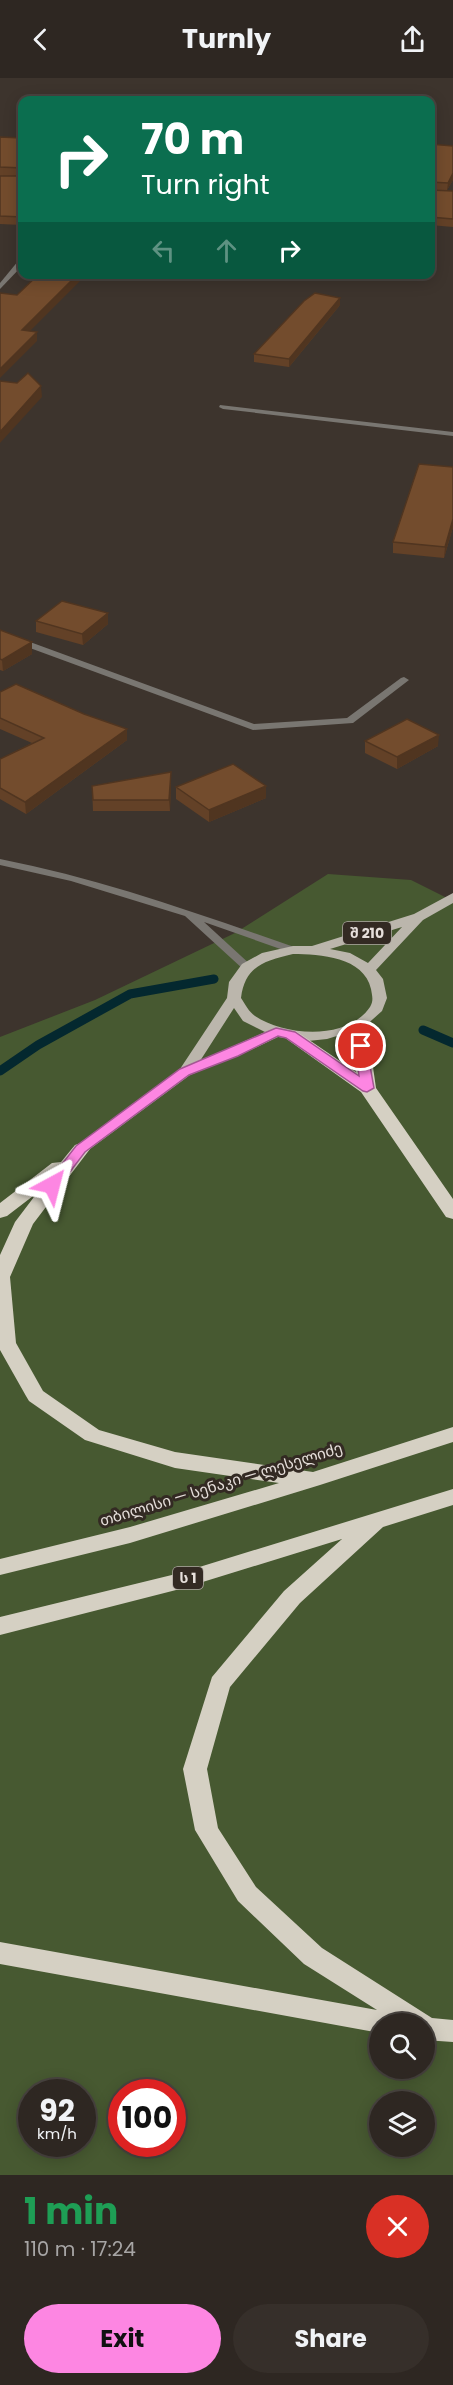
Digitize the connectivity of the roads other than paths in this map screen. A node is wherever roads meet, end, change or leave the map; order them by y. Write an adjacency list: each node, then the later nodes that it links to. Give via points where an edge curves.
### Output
1 (18, 267): 2 (street)
2 (0, 287)
3 (223, 407): 4 (street)
4 (453, 434)
5 (0, 634): 6 (street, via 253,727 350,721)
6 (404, 680)
7 (0, 862): 9 (street, via 42,869)
8 (453, 897): 10 (main road, შ 210)
9 (187, 913): 11 (street); 13 (street)
10 (419, 917): 12 (main road, შ 210); 14 (main road, შ 210)
11 (293, 950): 12 (main road); 13 (main road, via 267,956)
12 (314, 950): 14 (main road, via 345,956)
13 (247, 967): 15 (main road, via 236,982)
14 (369, 970): 16 (main road, via 380,988 380,999 377,1008)
15 (234, 998): 17 (main road, via 248,1018); 18 (main road)
16 (358, 1025): 17 (main road, via 327,1035); 19 (highway)
17 (283, 1034): 18 (main road); 19 (highway)
18 (185, 1072): 20 (main road)
19 (367, 1088): 22 (highway)
20 (81, 1149): 21 (highway); 24 (highway, via 24,1222 0,1277 6,1343 36,1396 92,1435 175,1460)
21 (0, 1212)
22 (453, 1213)
23 (453, 1434): 24 (highway, თბილისი — სენაკი — ლესელიძე)
24 (313, 1480): 27 (highway, თბილისი — სენაკი — ლესელიძე, via 130,1535)
25 (446, 1499): 26 (highway, ს 1)
26 (374, 1523): 28 (highway, ს 1, via 180,1581); 30 (highway, via 292,1597 220,1683 195,1769 207,1830 247,1894 313,1956)
27 (0, 1567)
28 (0, 1626)
29 (0, 1953): 31 (highway)
30 (406, 2013)
31 (369, 2019)

